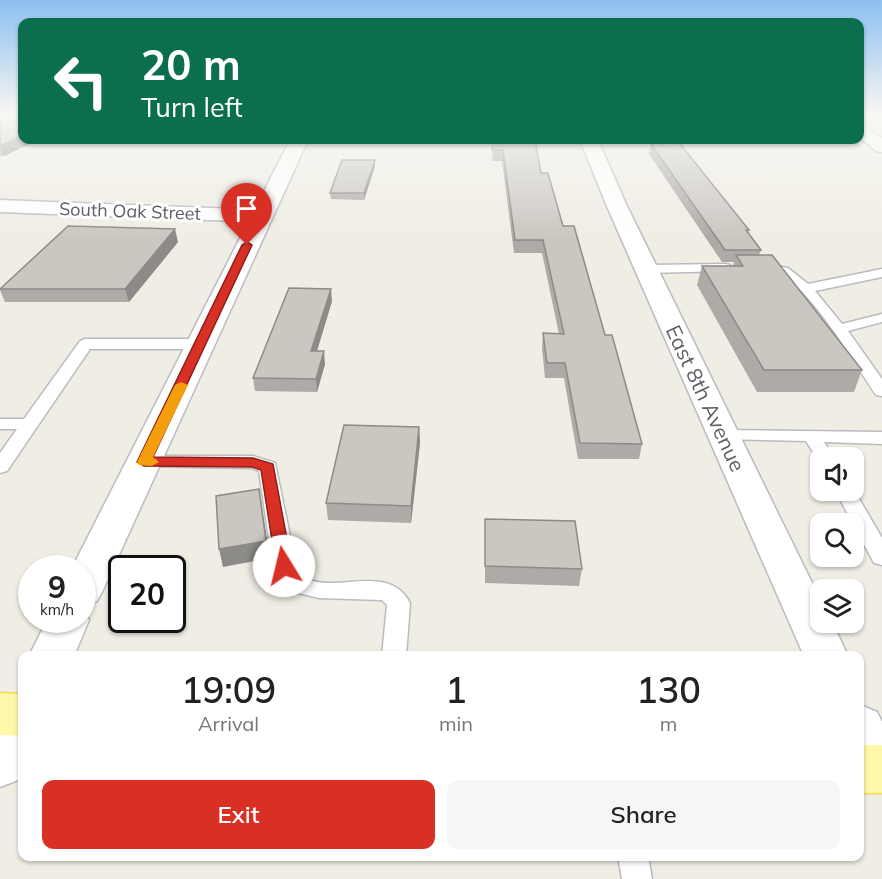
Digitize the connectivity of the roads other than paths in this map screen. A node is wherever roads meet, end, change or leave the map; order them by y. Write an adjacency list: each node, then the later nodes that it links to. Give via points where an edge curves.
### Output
1 (291, 156): 4 (street)
2 (596, 156): 5 (street, East 8th Avenue)
3 (0, 206): 4 (street, South Oak Street)
4 (261, 216): 10 (street)
5 (647, 269): 7 (lane, via 741,268 784,272); 14 (street, East 8th Avenue)
6 (882, 273): 7 (lane)
7 (804, 290): 9 (lane)
8 (882, 318): 9 (lane)
9 (839, 329): 11 (lane)
10 (200, 344): 13 (lane, via 85,344); 18 (street)
11 (882, 392)
12 (0, 424): 13 (lane)
13 (31, 424): 19 (lane)
14 (723, 435): 15 (lane); 26 (street, East 8th Avenue)
15 (812, 436): 16 (lane); 17 (lane)
16 (882, 438)
17 (818, 447)
18 (144, 462): 22 (street); 25 (lane, via 253,462 268,467 288,574 295,584 309,588 389,592 399,603)
19 (0, 467)
20 (850, 501): 21 (lane)
21 (882, 557)
22 (96, 561)
23 (62, 633): 24 (street)
24 (53, 651)
25 (394, 651)
26 (824, 651)
27 (0, 714): 28 (main road)
28 (18, 715)
29 (18, 724): 30 (street)
30 (0, 763)
31 (634, 861): 32 (lane)
32 (637, 879)

